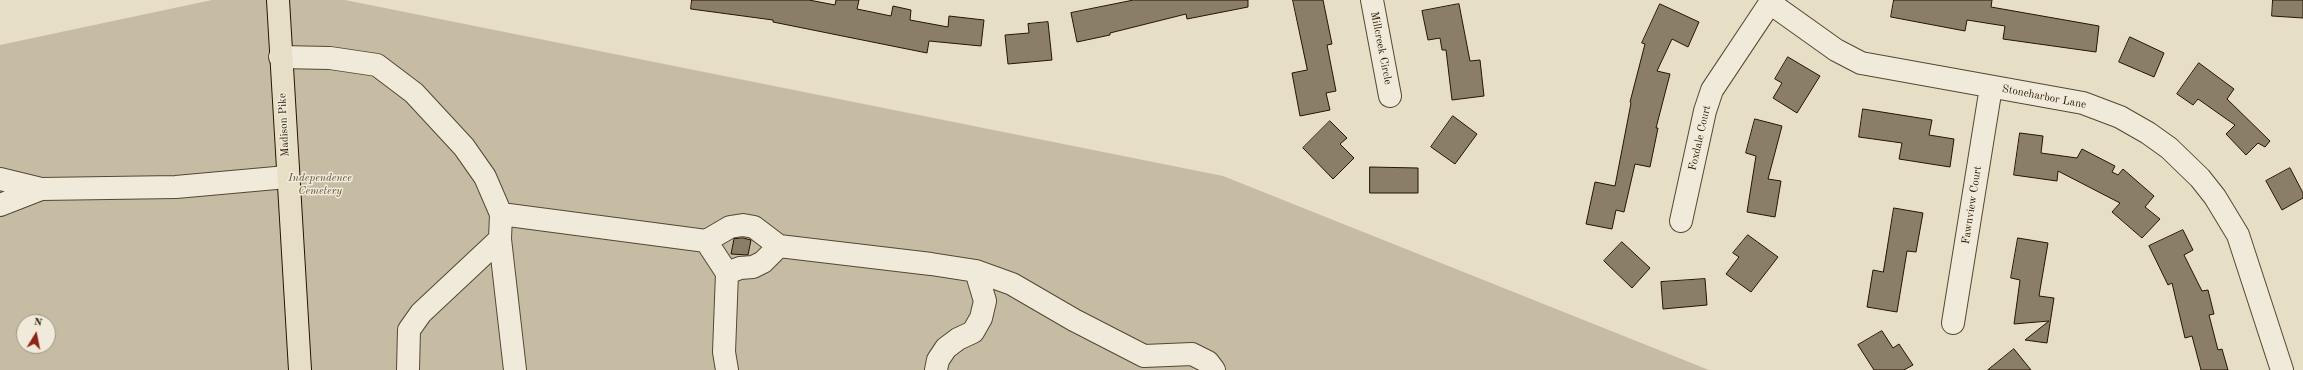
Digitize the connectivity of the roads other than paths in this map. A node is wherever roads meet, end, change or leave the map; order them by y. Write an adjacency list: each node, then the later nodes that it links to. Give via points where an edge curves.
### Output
1 (278, 0): 4 (main road, Madison Pike)
2 (1372, 0): 6 (street, Millcreek Circle)
3 (1771, 2): 5 (street, Stoneharbor Lane, via 1836,50 1861,63); 12 (street, Foxdale Court, via 1712,90)
4 (280, 57): 7 (main road, Madison Pike); 11 (street, via 330,58 377,65 414,93 464,147 485,177)
5 (1991, 87): 18 (street, Fawnview Court); 26 (street, Stoneharbor Lane, via 2083,103 2120,117 2169,148 2200,178 2238,235)
6 (1390, 96)
7 (287, 177): 9 (street, via 176,187); 20 (main road, Madison Pike)
8 (0, 179): 9 (street)
9 (41, 189): 10 (street)
10 (0, 206)
11 (501, 214): 13 (street); 14 (street)
12 (1681, 221)
13 (500, 239): 21 (street, via 421,313 409,330); 22 (street)
14 (706, 241): 15 (street, via 730,227 743,225 754,227); 17 (street)
15 (779, 246): 16 (street); 17 (street, via 763,262)
16 (976, 271): 19 (street, via 1012,284); 24 (street, via 985,301 981,318 973,332 946,348 938,360)
17 (727, 273): 23 (street, via 724,352)
18 (1952, 323)
19 (1148, 363): 25 (street, via 1192,354 1208,362)
20 (300, 370)
21 (408, 370)
22 (515, 370)
23 (727, 370)
24 (936, 370)
25 (1214, 370)
26 (2282, 370)

